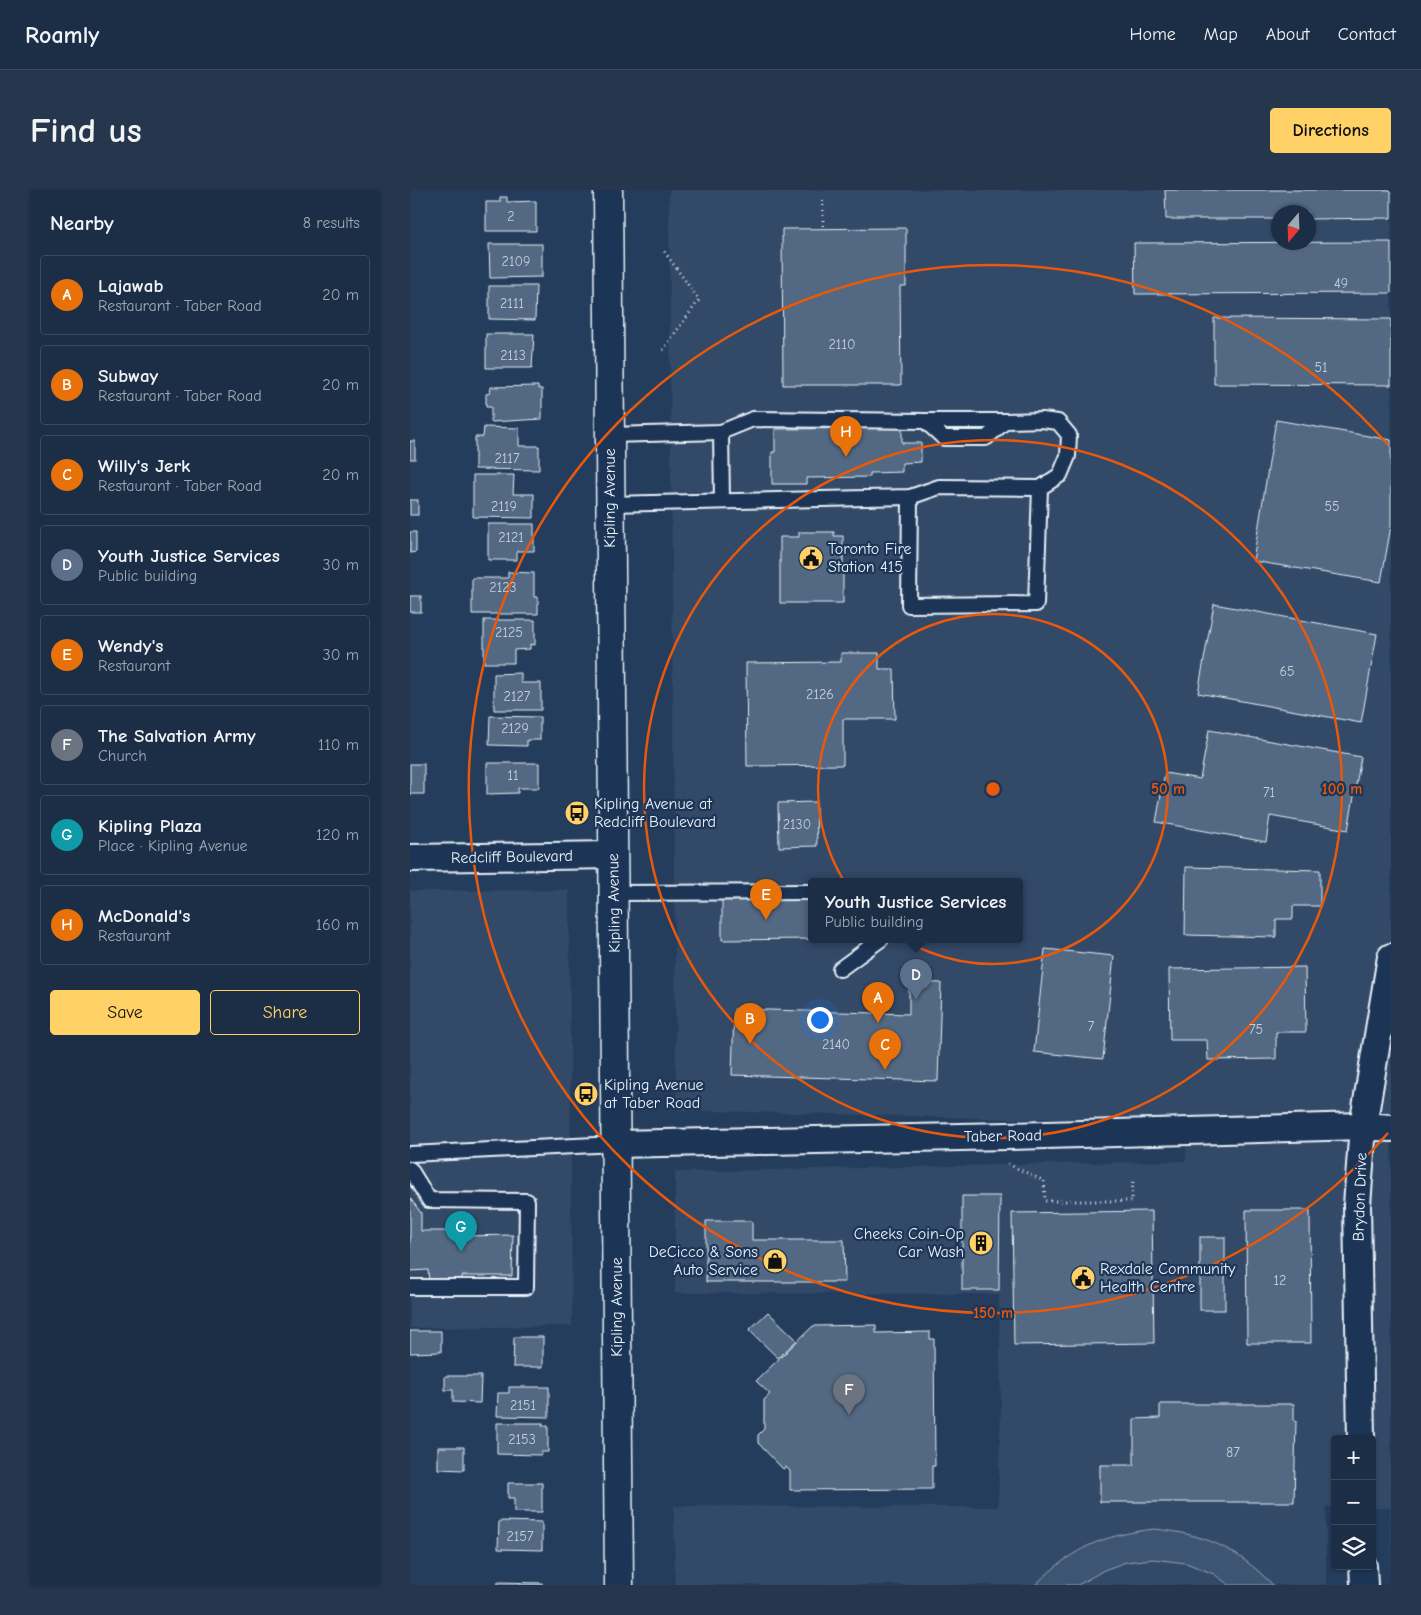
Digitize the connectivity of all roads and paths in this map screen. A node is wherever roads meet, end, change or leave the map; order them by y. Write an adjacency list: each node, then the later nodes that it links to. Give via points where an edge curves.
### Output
1 (608, 190): 7 (main road, Kipling Avenue)
2 (824, 200): 3 (path)
3 (823, 226)
4 (664, 251): 5 (path, via 699,300)
5 (663, 350)
6 (721, 432): 7 (lane); 8 (lane, via 753,419 925,421 944,438 986,438 1006,421 1058,422 1069,435 1068,456 1060,475); 10 (lane)
7 (610, 435): 11 (main road, Kipling Avenue)
8 (1040, 488): 9 (lane, via 939,487); 9 (lane, via 1036,604 909,605)
9 (910, 496): 10 (lane)
10 (722, 501): 11 (lane)
11 (610, 504): 12 (main road, Kipling Avenue)
12 (613, 855): 13 (street, Redcliff Boulevard); 15 (main road, Kipling Avenue)
13 (410, 858)
14 (808, 892): 15 (lane)
15 (614, 893): 21 (main road, Kipling Avenue)
16 (876, 943): 18 (lane)
17 (1391, 957): 19 (street, Brydon Drive)
18 (840, 969)
19 (1363, 1126): 20 (street, Taber Road); 21 (street, Taber Road); 27 (street, Brydon Drive, via 1357,1205)
20 (1391, 1128)
21 (616, 1144): 22 (lane); 29 (main road, Kipling Avenue)
22 (410, 1154)
23 (1008, 1164): 25 (path, via 1044,1181 1045,1201 1132,1201)
24 (410, 1169): 26 (lane, via 429,1200 527,1201 527,1211 526,1287)
25 (1132, 1178)
26 (410, 1286)
27 (1361, 1435)
28 (1363, 1570): 30 (street)
29 (619, 1585)
30 (1364, 1585)

